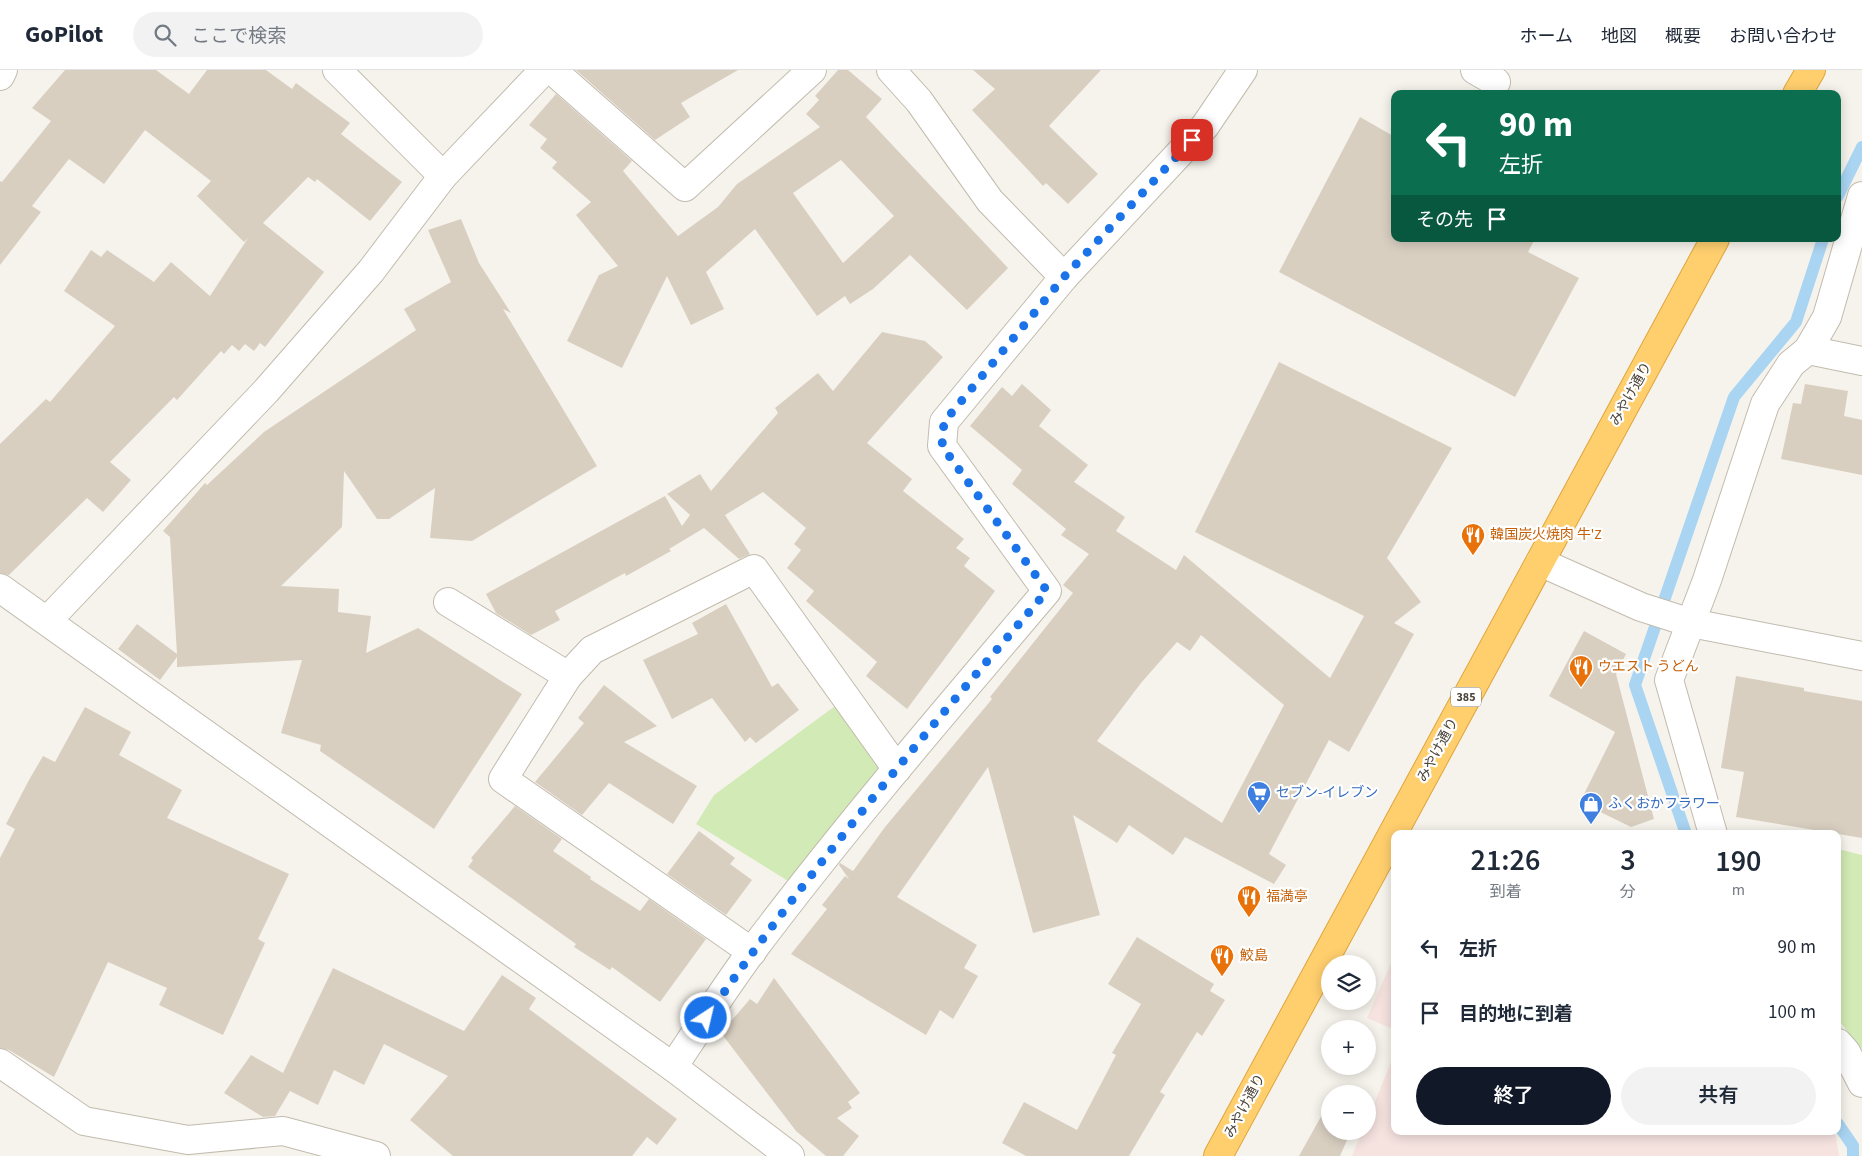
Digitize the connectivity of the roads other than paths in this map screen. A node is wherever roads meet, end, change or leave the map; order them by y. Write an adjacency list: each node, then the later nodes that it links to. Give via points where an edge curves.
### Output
1 (3, 70): 9 (street)
2 (337, 70): 11 (street)
3 (544, 70): 11 (street)
4 (552, 70): 5 (street, via 685,187)
5 (812, 70)
6 (891, 70): 14 (street, via 919,101 990,201)
7 (1244, 70): 14 (street, via 1205,126)
8 (1811, 70): 10 (highway)
9 (0, 76)
10 (1799, 90)
11 (443, 176): 20 (street, via 371,271 266,391)
12 (1862, 196): 15 (street, via 1827,317)
13 (1713, 242): 17 (highway, みやけ通り / 385)
14 (1064, 277): 24 (street, via 944,422 942,446 1047,591)
15 (1808, 350): 16 (street); 21 (street, via 1791,364 1765,404)
16 (1862, 361)
17 (1540, 562): 21 (street, via 1641,607); 25 (highway, みやけ通り / 385)
18 (0, 588): 20 (street)
19 (448, 602): 23 (street)
20 (47, 621): 31 (street)
21 (1691, 623): 22 (street); 26 (street, via 1669,680)
22 (1862, 656)
23 (568, 676): 24 (street, via 592,650 754,570); 28 (street, via 503,779)
24 (896, 769): 28 (street)
25 (1395, 830)
26 (1712, 830)
27 (1391, 837): 35 (highway, みやけ通り / 385)
28 (752, 952): 31 (street)
29 (1849, 1050): 32 (street)
30 (0, 1063): 33 (street, via 84,1121 188,1140 283,1131)
31 (673, 1067): 34 (street)
32 (1862, 1083)
33 (376, 1156)
34 (790, 1156)
35 (1218, 1156)

